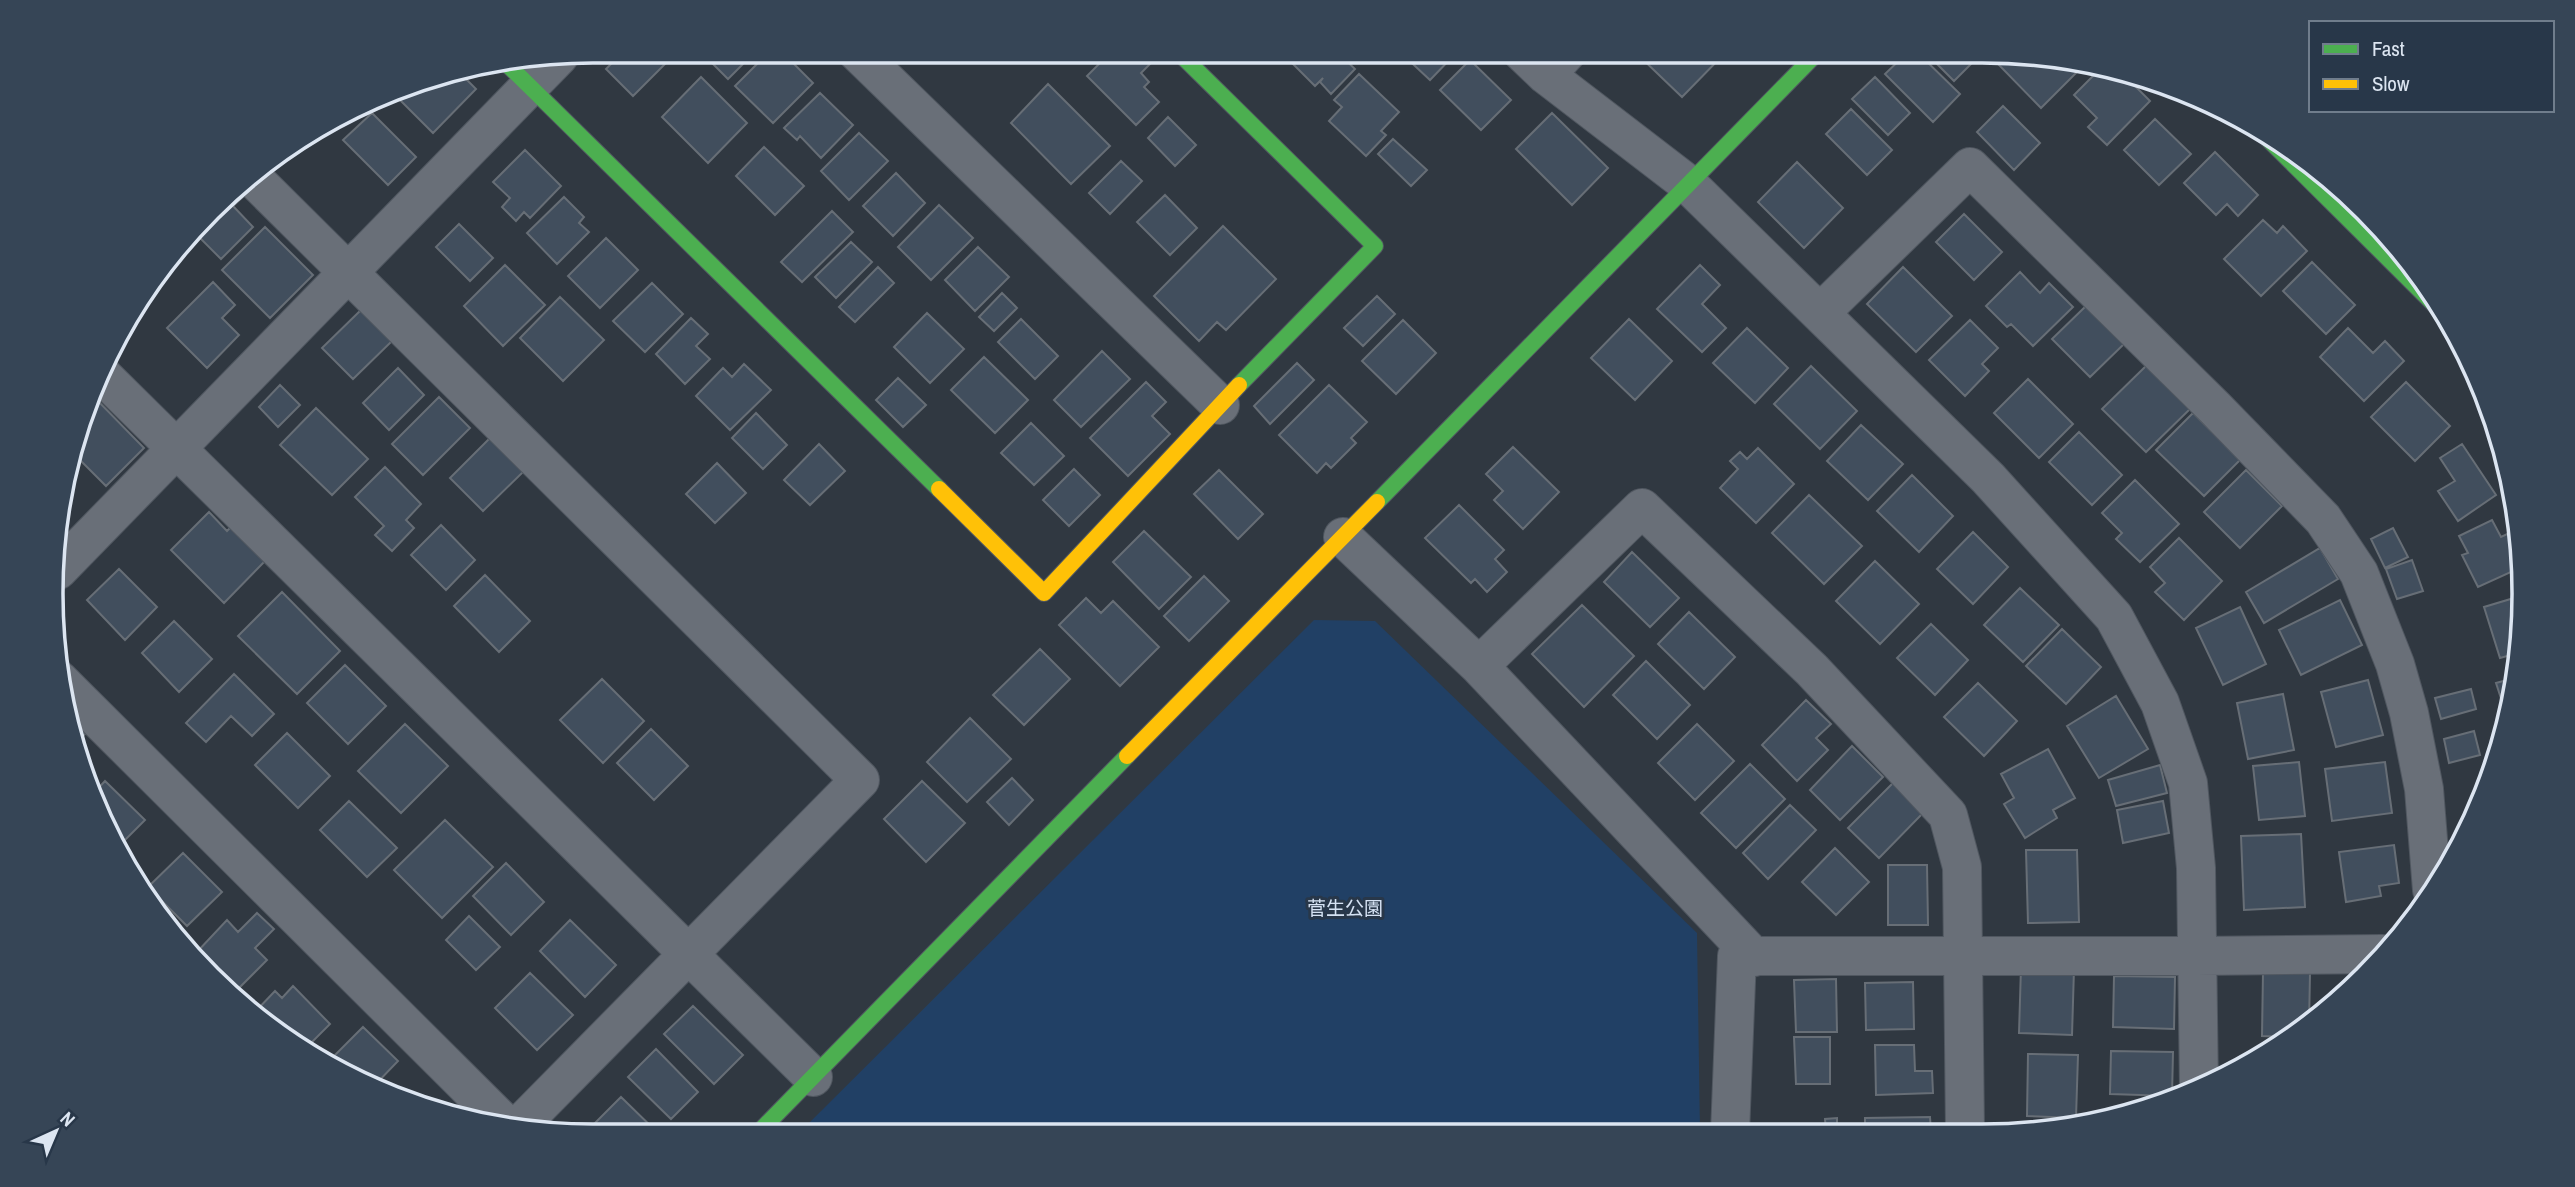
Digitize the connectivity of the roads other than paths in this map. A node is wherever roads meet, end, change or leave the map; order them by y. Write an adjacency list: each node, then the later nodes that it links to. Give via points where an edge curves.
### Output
1 (868, 63): 14 (street)
2 (1189, 63): 14 (street, via 1375,246)
3 (1550, 63): 9 (street)
4 (1807, 63): 9 (street)
5 (538, 66): 6 (street)
6 (519, 76): 10 (street); 14 (street, via 1044,593)
7 (2297, 168): 11 (street)
8 (258, 183): 10 (street)
9 (1688, 184): 12 (street); 16 (street)
10 (348, 273): 15 (street); 21 (street, via 860,780)
11 (2406, 276)
12 (1820, 313): 20 (street, via 1970,167 2323,519 2359,573 2409,713 2424,789); 23 (street, via 1988,478 2114,617 2160,703 2189,783)
13 (108, 381): 15 (street)
14 (1220, 405)
15 (177, 449): 17 (street); 21 (street)
16 (1343, 537): 18 (street); 26 (street)
17 (64, 564)
18 (1479, 666): 24 (street); 25 (street, via 1642,508 1812,670 1948,815 1962,867)
19 (72, 693): 28 (street)
20 (2431, 875)
21 (688, 953): 26 (street); 29 (street)
22 (2370, 954): 23 (street)
23 (2197, 956): 25 (street); 27 (street)
24 (1754, 957): 25 (street); 31 (street, via 1737,956)
25 (1962, 957): 32 (street)
26 (813, 1077): 30 (street)
27 (2199, 1077)
28 (496, 1115)
29 (526, 1119)
30 (767, 1124)
31 (1730, 1124)
32 (1965, 1124)

